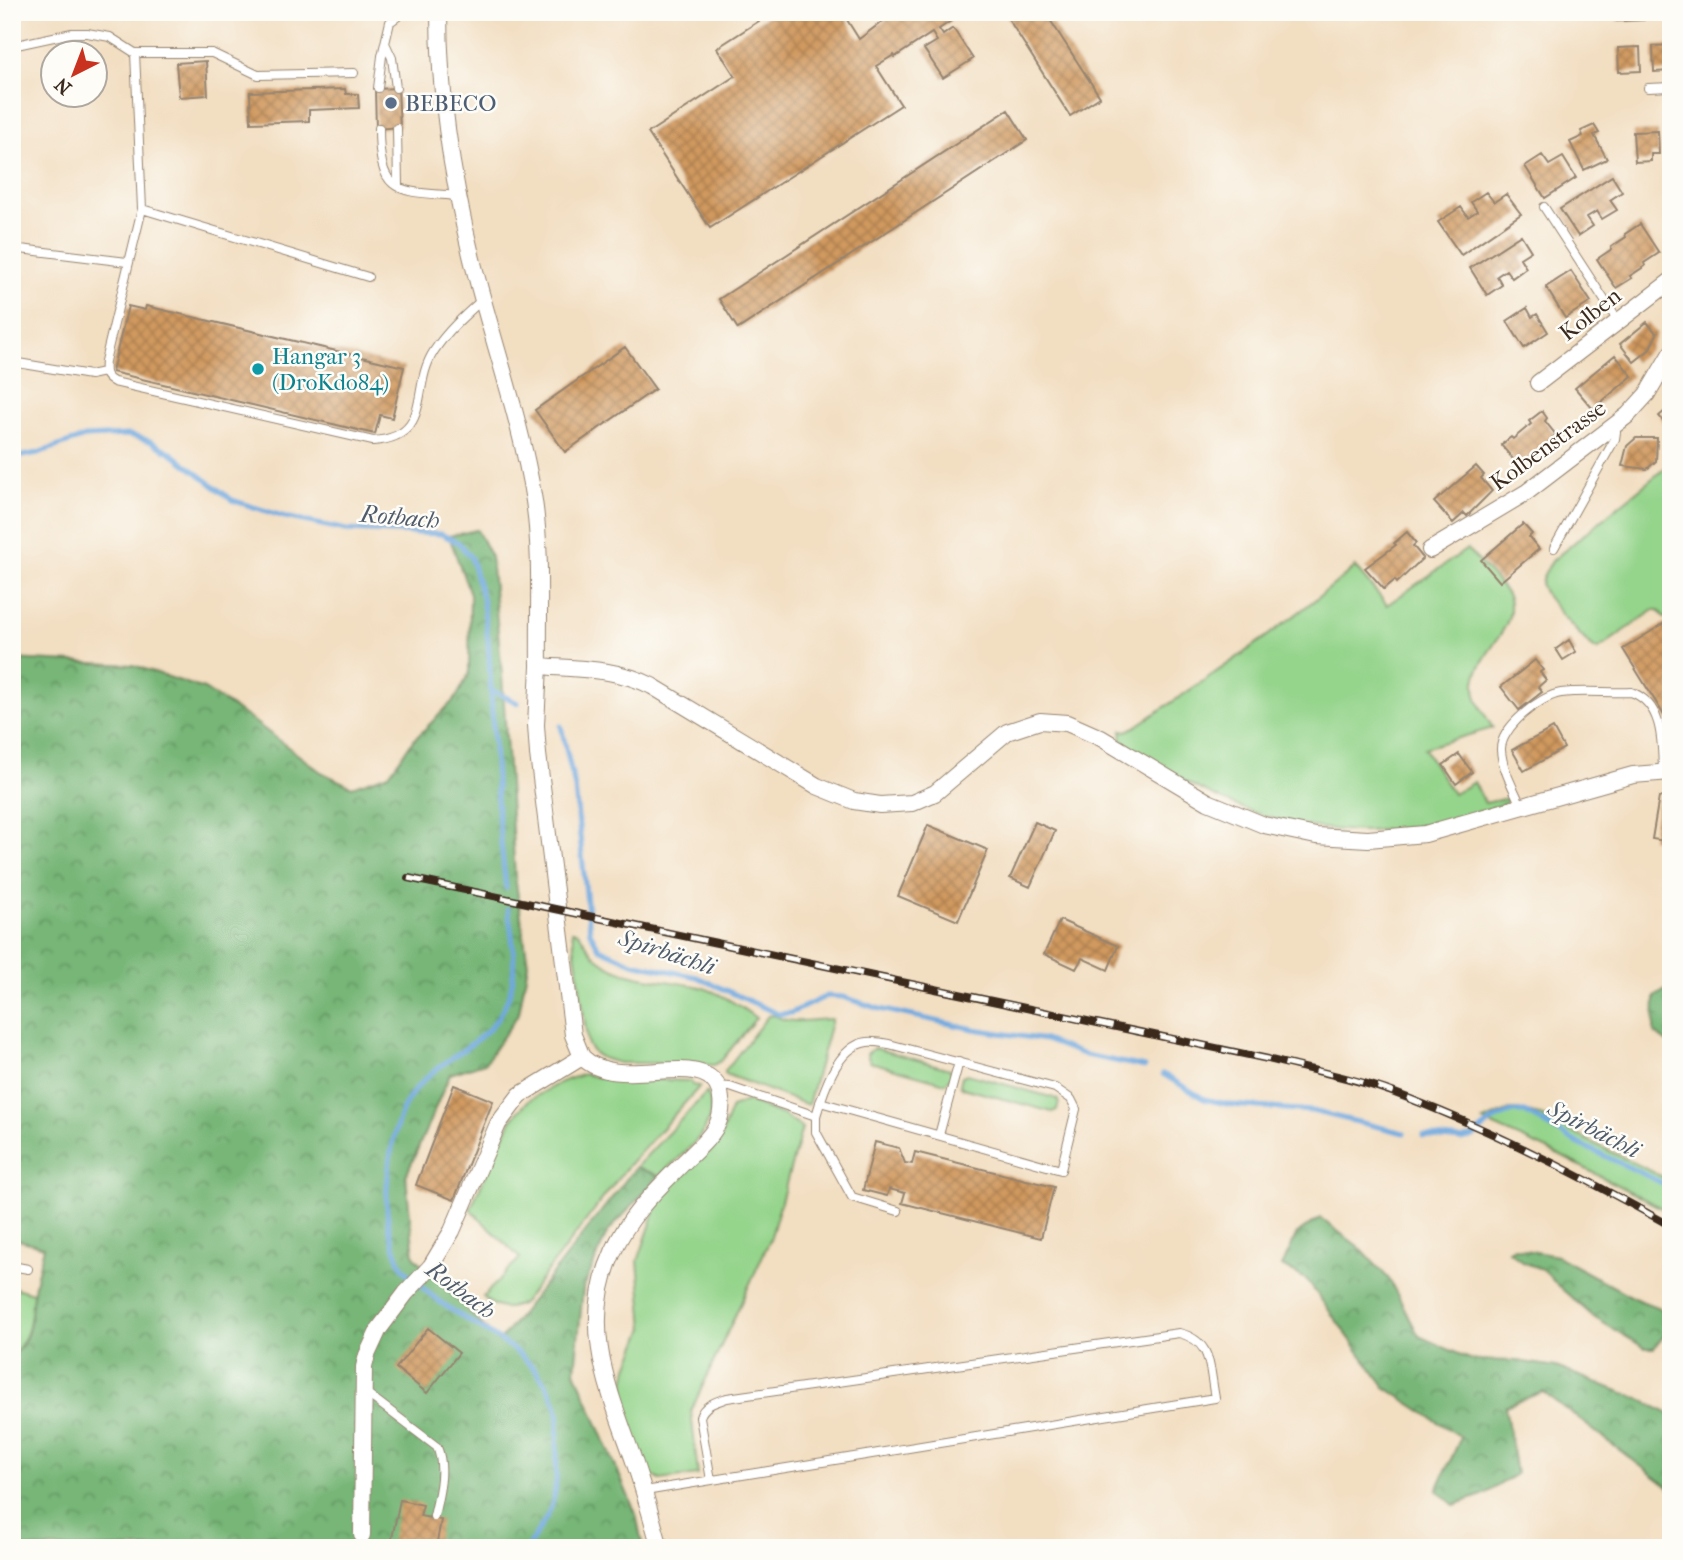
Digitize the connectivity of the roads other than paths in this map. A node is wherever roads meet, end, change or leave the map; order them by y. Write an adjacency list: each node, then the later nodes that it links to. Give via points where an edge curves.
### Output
1 (404, 12): 3 (lane, via 390,22)
2 (439, 12): 14 (street, via 439,68)
3 (385, 43): 8 (lane); 9 (lane)
4 (12, 46): 5 (lane, via 87,33 110,37)
5 (135, 53): 6 (lane, via 212,53 258,75); 16 (lane)
6 (354, 73)
7 (1671, 87): 10 (lane)
8 (378, 88)
9 (396, 88)
10 (1648, 88)
11 (379, 128): 13 (lane, via 380,164 386,177)
12 (397, 128): 13 (lane)
13 (398, 186): 14 (lane, via 409,192)
14 (458, 196): 21 (street)
15 (1544, 207): 22 (lane)
16 (142, 209): 18 (lane); 19 (lane)
17 (12, 248): 18 (lane)
18 (127, 262): 25 (lane)
19 (368, 277)
20 (1671, 281): 22 (street, Kolben)
21 (483, 299): 25 (lane, via 433,351 410,426 383,440 114,382); 30 (street, via 534,503)
22 (1618, 321): 26 (street, Kolben)
23 (1671, 353): 27 (street, Kolbenstrasse, via 1663,374)
24 (12, 362): 25 (lane, via 90,375)
25 (104, 372)
26 (1538, 383)
27 (1613, 426): 28 (lane, via 1615,439); 29 (street, Kolbenstrasse, via 1527,492)
28 (1554, 548)
29 (1430, 550)
30 (539, 666): 32 (street, via 633,677 817,786 853,801 912,803 935,793 1007,732 1040,721 1068,723 1101,738 1208,802 1264,825 1316,836 1368,839 1425,834); 33 (street, via 538,754 573,1035)
31 (1667, 772): 32 (street, via 1633,775); 32 (lane, via 1659,722 1638,695 1559,693 1543,699 1515,722 1503,739 1505,766)
32 (1521, 806)
33 (582, 1057): 35 (street, via 600,1070 694,1072); 42 (street, via 520,1095 498,1124 452,1231 369,1348)
34 (959, 1062): 36 (lane, via 866,1042 847,1052 825,1084); 38 (lane); 38 (lane, via 1055,1088 1071,1098 1076,1109 1060,1170)
35 (717, 1086): 37 (lane); 44 (street, via 721,1113 716,1126 629,1222 611,1254 599,1298 596,1320 601,1365)
36 (820, 1102): 37 (lane); 38 (lane)
37 (816, 1116): 39 (lane, via 816,1132 852,1197)
38 (939, 1135)
39 (898, 1211)
40 (12, 1266): 41 (lane)
41 (28, 1269)
42 (365, 1392): 45 (lane, via 437,1447 441,1468); 46 (street)
43 (711, 1480): 43 (lane, via 700,1417 702,1410 727,1398 1179,1333 1206,1348 1215,1398); 44 (lane)
44 (645, 1491): 47 (street)
45 (434, 1516)
46 (362, 1535)
47 (660, 1548)

